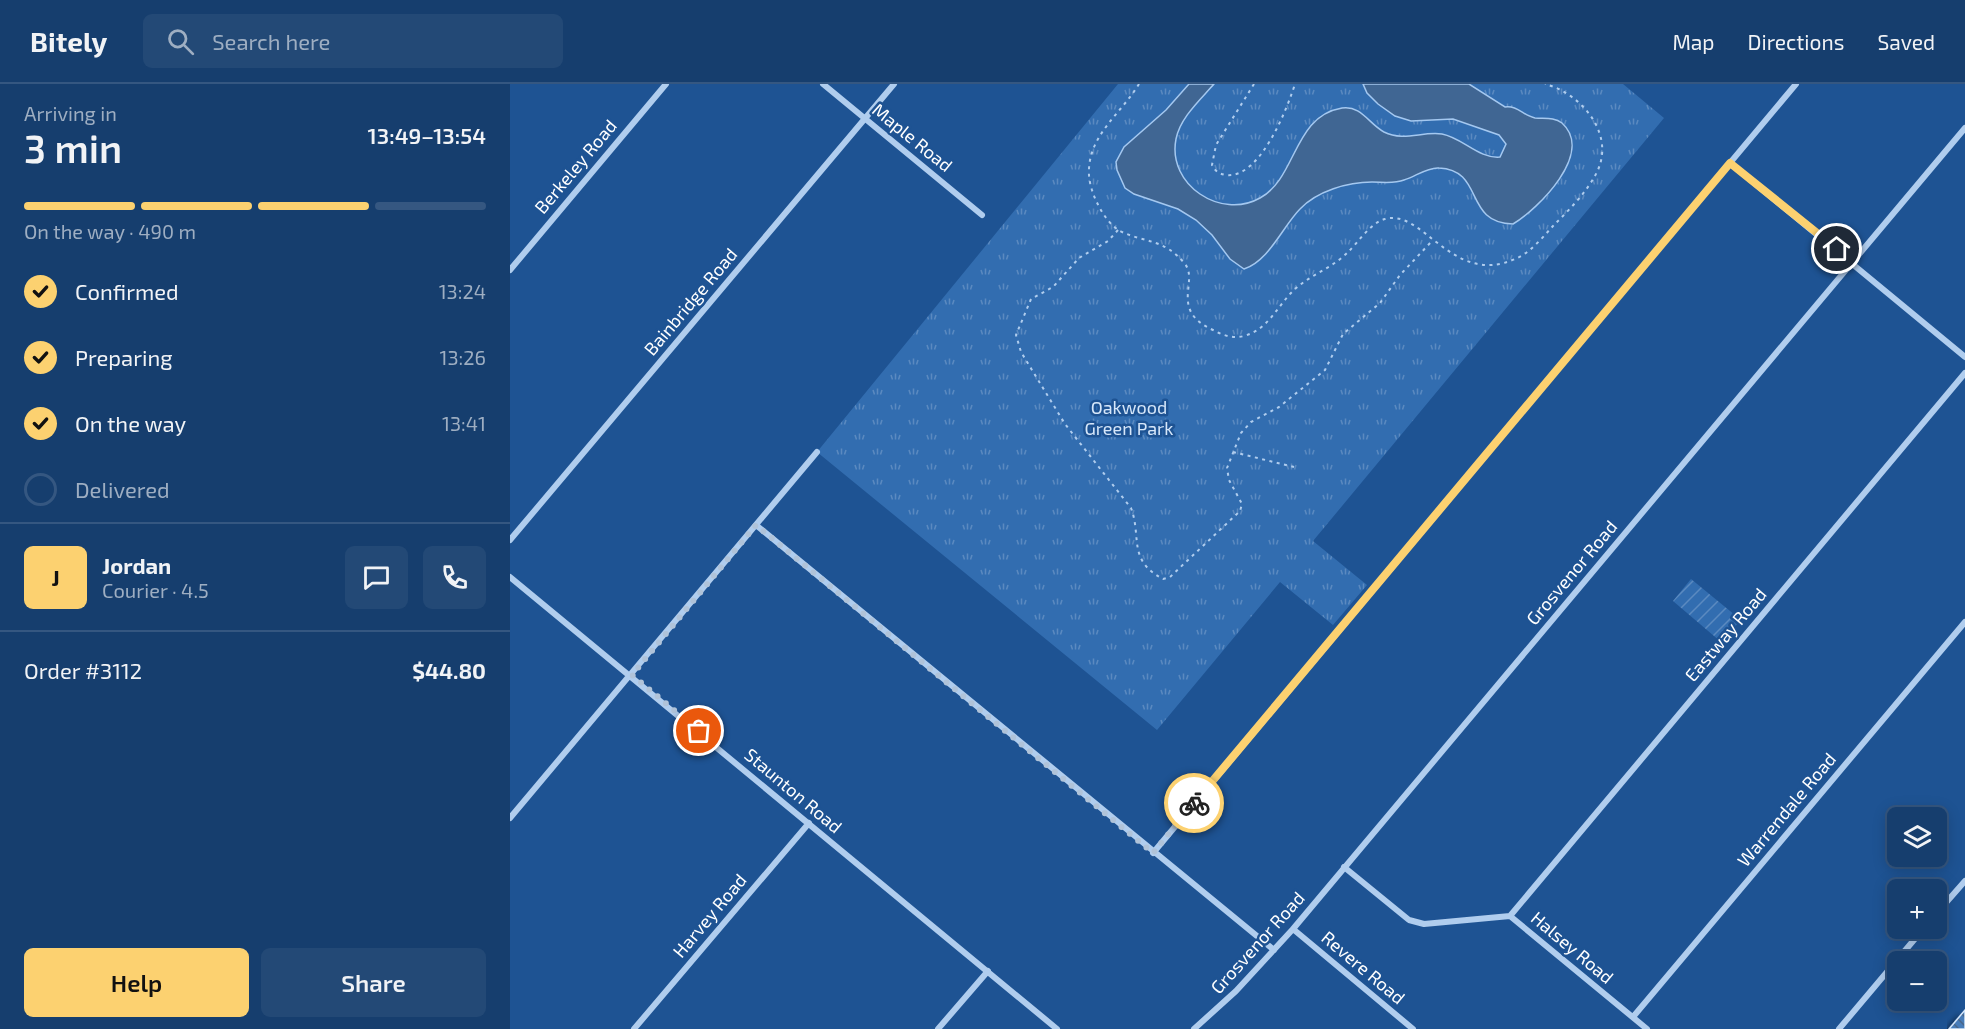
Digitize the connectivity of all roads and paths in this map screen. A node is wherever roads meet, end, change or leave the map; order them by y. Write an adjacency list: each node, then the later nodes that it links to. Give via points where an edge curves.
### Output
1 (666, 84): 16 (street, Berkeley Road)
2 (823, 84): 9 (street, Maple Road)
3 (894, 84): 9 (street, Bainbridge Road)
4 (1139, 84): 13 (path, via 1101,133 1089,168 1100,206)
5 (1254, 84): 6 (path, via 1213,151 1212,165 1218,172 1233,175 1252,165 1281,121)
6 (1295, 84)
7 (1545, 84): 14 (path, via 1583,104 1594,123 1601,155 1588,185 1556,224 1514,260 1493,264 1469,262)
8 (1796, 84): 11 (street)
9 (865, 118): 12 (street, Maple Road); 23 (street, Bainbridge Road)
10 (1965, 129): 15 (street, Grosvenor Road)
11 (1730, 163): 15 (street); 29 (street)
12 (982, 215)
13 (1118, 230): 14 (path, via 1151,239 1178,257 1188,269 1191,313 1201,324 1231,337 1265,325 1299,285 1342,258 1381,221 1404,220); 20 (path, via 1108,241 1079,258 1053,287 1031,299 1016,335 1021,352 1065,424 1131,508 1137,553 1160,578 1170,577 1240,511 1242,504 1228,474)
14 (1432, 241): 20 (path, via 1380,303 1347,330 1325,370 1279,407 1251,422)
15 (1853, 263): 17 (street); 30 (street, Grosvenor Road)
16 (510, 270)
17 (1965, 357)
18 (1965, 373): 33 (street, Eastway Road)
19 (817, 452): 22 (street)
20 (1232, 452): 21 (path)
21 (1294, 467)
22 (756, 525): 26 (street); 29 (street)
23 (510, 540)
24 (510, 577): 26 (street, Staunton Road)
25 (1965, 622): 38 (street, Warrendale Road)
26 (632, 675): 27 (street); 28 (street, Staunton Road)
27 (510, 818)
28 (808, 823): 37 (street, Staunton Road); 39 (street, Harvey Road)
29 (1153, 853): 36 (street)
30 (1344, 867): 33 (street, Halsey Road, via 1409,920 1424,924); 34 (street, Grosvenor Road)
31 (1965, 881): 32 (street)
32 (1947, 901)
33 (1510, 916): 38 (street, Halsey Road)
34 (1293, 929): 36 (street, Grosvenor Road); 43 (street, Revere Road)
35 (1915, 939): 45 (street)
36 (1274, 950): 42 (street, Grosvenor Road)
37 (988, 971): 40 (street); 41 (street, Staunton Road)
38 (1633, 1017): 44 (street, Halsey Road)
39 (634, 1029)
40 (938, 1029)
41 (1057, 1029)
42 (1194, 1029)
43 (1413, 1029)
44 (1647, 1029)
45 (1839, 1029)

